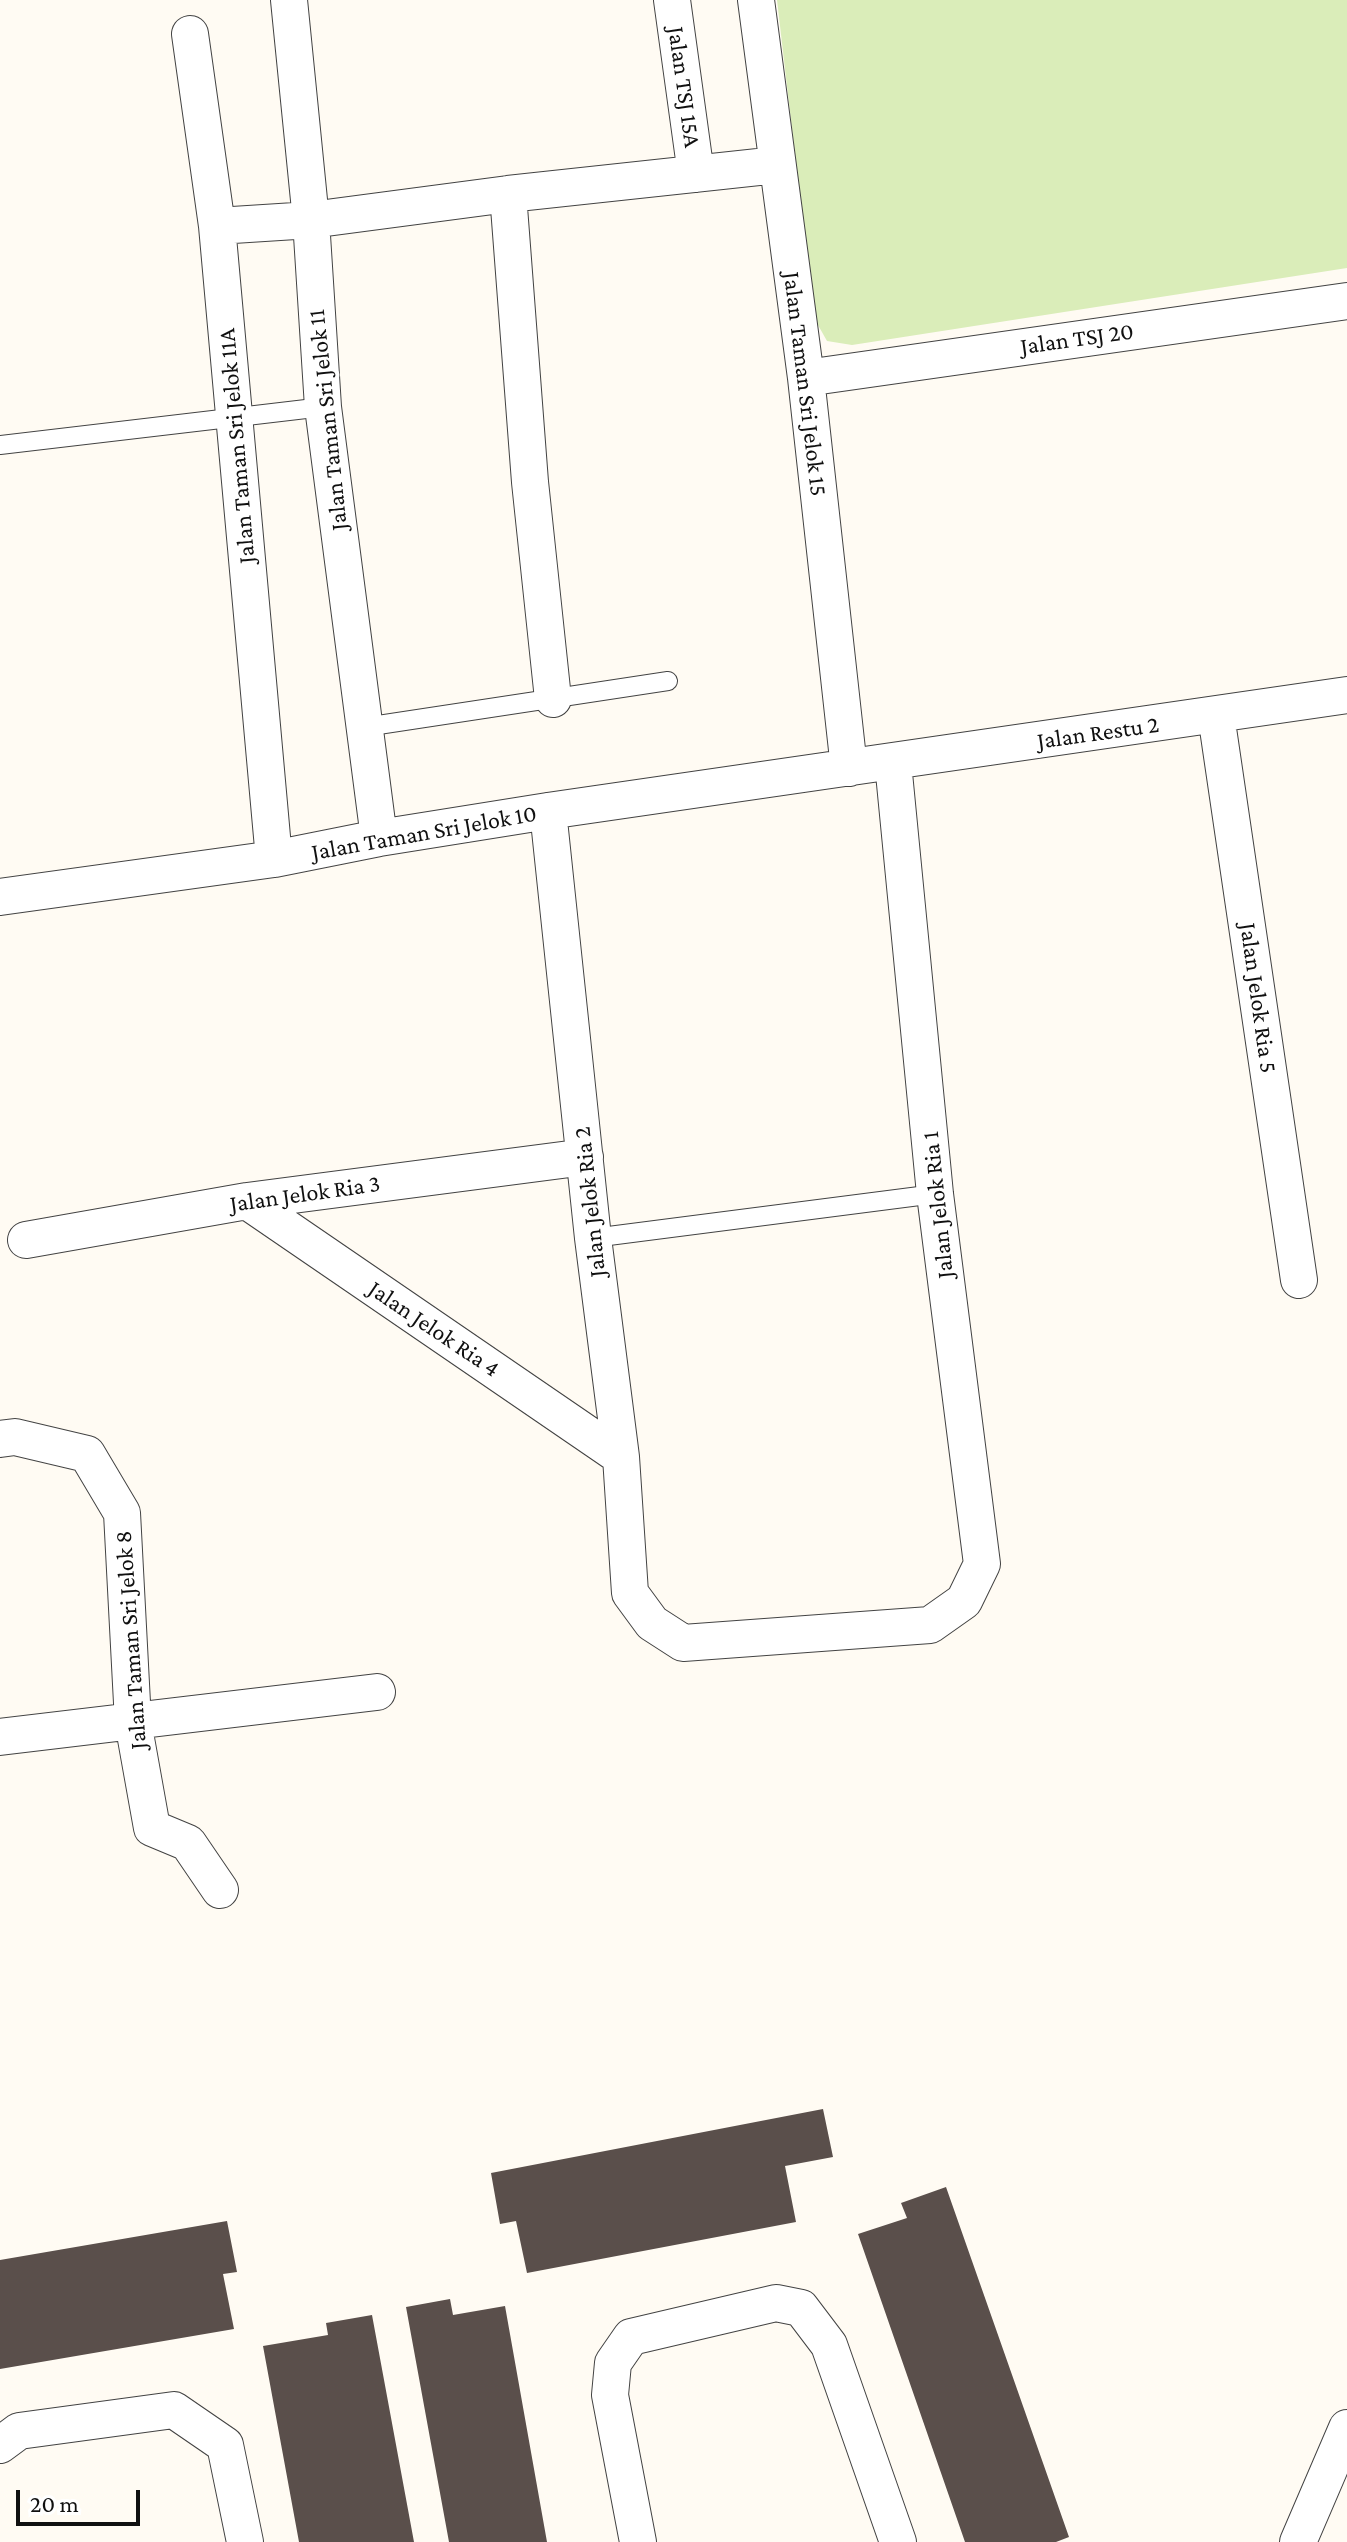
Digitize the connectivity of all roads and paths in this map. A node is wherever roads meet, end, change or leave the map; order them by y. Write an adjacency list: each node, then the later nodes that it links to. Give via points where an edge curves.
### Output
1 (289, 0): 8 (street, Jalan Taman Sri Jelok 11)
2 (672, 0): 6 (street, Jalan TSJ 15A)
3 (756, 0): 5 (street, Jalan Taman Sri Jelok 15)
4 (190, 34): 9 (street, Jalan Taman Sri Jelok 11A)
5 (777, 165): 6 (street); 11 (street, Jalan Taman Sri Jelok 15)
6 (696, 174): 7 (street)
7 (508, 194): 8 (street); 17 (street)
8 (311, 220): 9 (street); 12 (street, Jalan Taman Sri Jelok 11)
9 (217, 226): 13 (street, Jalan Taman Sri Jelok 11A)
10 (1347, 301): 11 (street, Jalan TSJ 20)
11 (806, 378): 21 (street, Jalan Taman Sri Jelok 15)
12 (323, 407): 13 (lane); 19 (street, Jalan Taman Sri Jelok 11)
13 (235, 417): 14 (lane); 24 (street, Jalan Taman Sri Jelok 11A)
14 (0, 445)
15 (668, 681): 17 (lane)
16 (1347, 695): 18 (street, Jalan Restu 2)
17 (553, 699): 19 (lane)
18 (1216, 715): 20 (street, Jalan Restu 2); 31 (street, Jalan Jelok Ria 5)
19 (365, 727): 23 (street, Jalan Taman Sri Jelok 11)
20 (893, 763): 21 (street, Jalan Restu 2); 27 (street, Jalan Jelok Ria 1)
21 (849, 768): 22 (street, Jalan Taman Sri Jelok 10)
22 (548, 811): 23 (street, Jalan Taman Sri Jelok 10); 26 (street, Jalan Jelok Ria 2)
23 (379, 838): 24 (street, Jalan Taman Sri Jelok 10)
24 (274, 859): 25 (street, Jalan Taman Sri Jelok 10)
25 (0, 897)
26 (585, 1157): 28 (street, Jalan Jelok Ria 3); 29 (street, Jalan Jelok Ria 2)
27 (935, 1194): 29 (lane); 34 (street, Jalan Jelok Ria 1, via 982,1564 964,1601 930,1625 683,1643 652,1623)
28 (247, 1201): 30 (street, Jalan Jelok Ria 3); 33 (street, Jalan Jelok Ria 4)
29 (593, 1238): 33 (street, Jalan Jelok Ria 2)
30 (26, 1240)
31 (1299, 1280)
32 (0, 1439): 36 (street, Jalan Taman Sri Jelok 8, via 15,1437 87,1454 122,1513)
33 (621, 1457): 34 (street, Jalan Jelok Ria 2)
34 (630, 1593)
35 (377, 1692): 36 (street)
36 (133, 1722): 37 (street); 38 (street, Jalan Taman Sri Jelok 8, via 152,1828 188,1843)
37 (0, 1737)
38 (220, 1890)
39 (1347, 2428): 44 (street)
40 (0, 2445): 41 (street, via 19,2431 174,2410 225,2445)
41 (245, 2542)
42 (638, 2542): 43 (street, via 610,2395 613,2363 631,2337 776,2303 801,2308 829,2345)
43 (898, 2542)
44 (1298, 2542)

